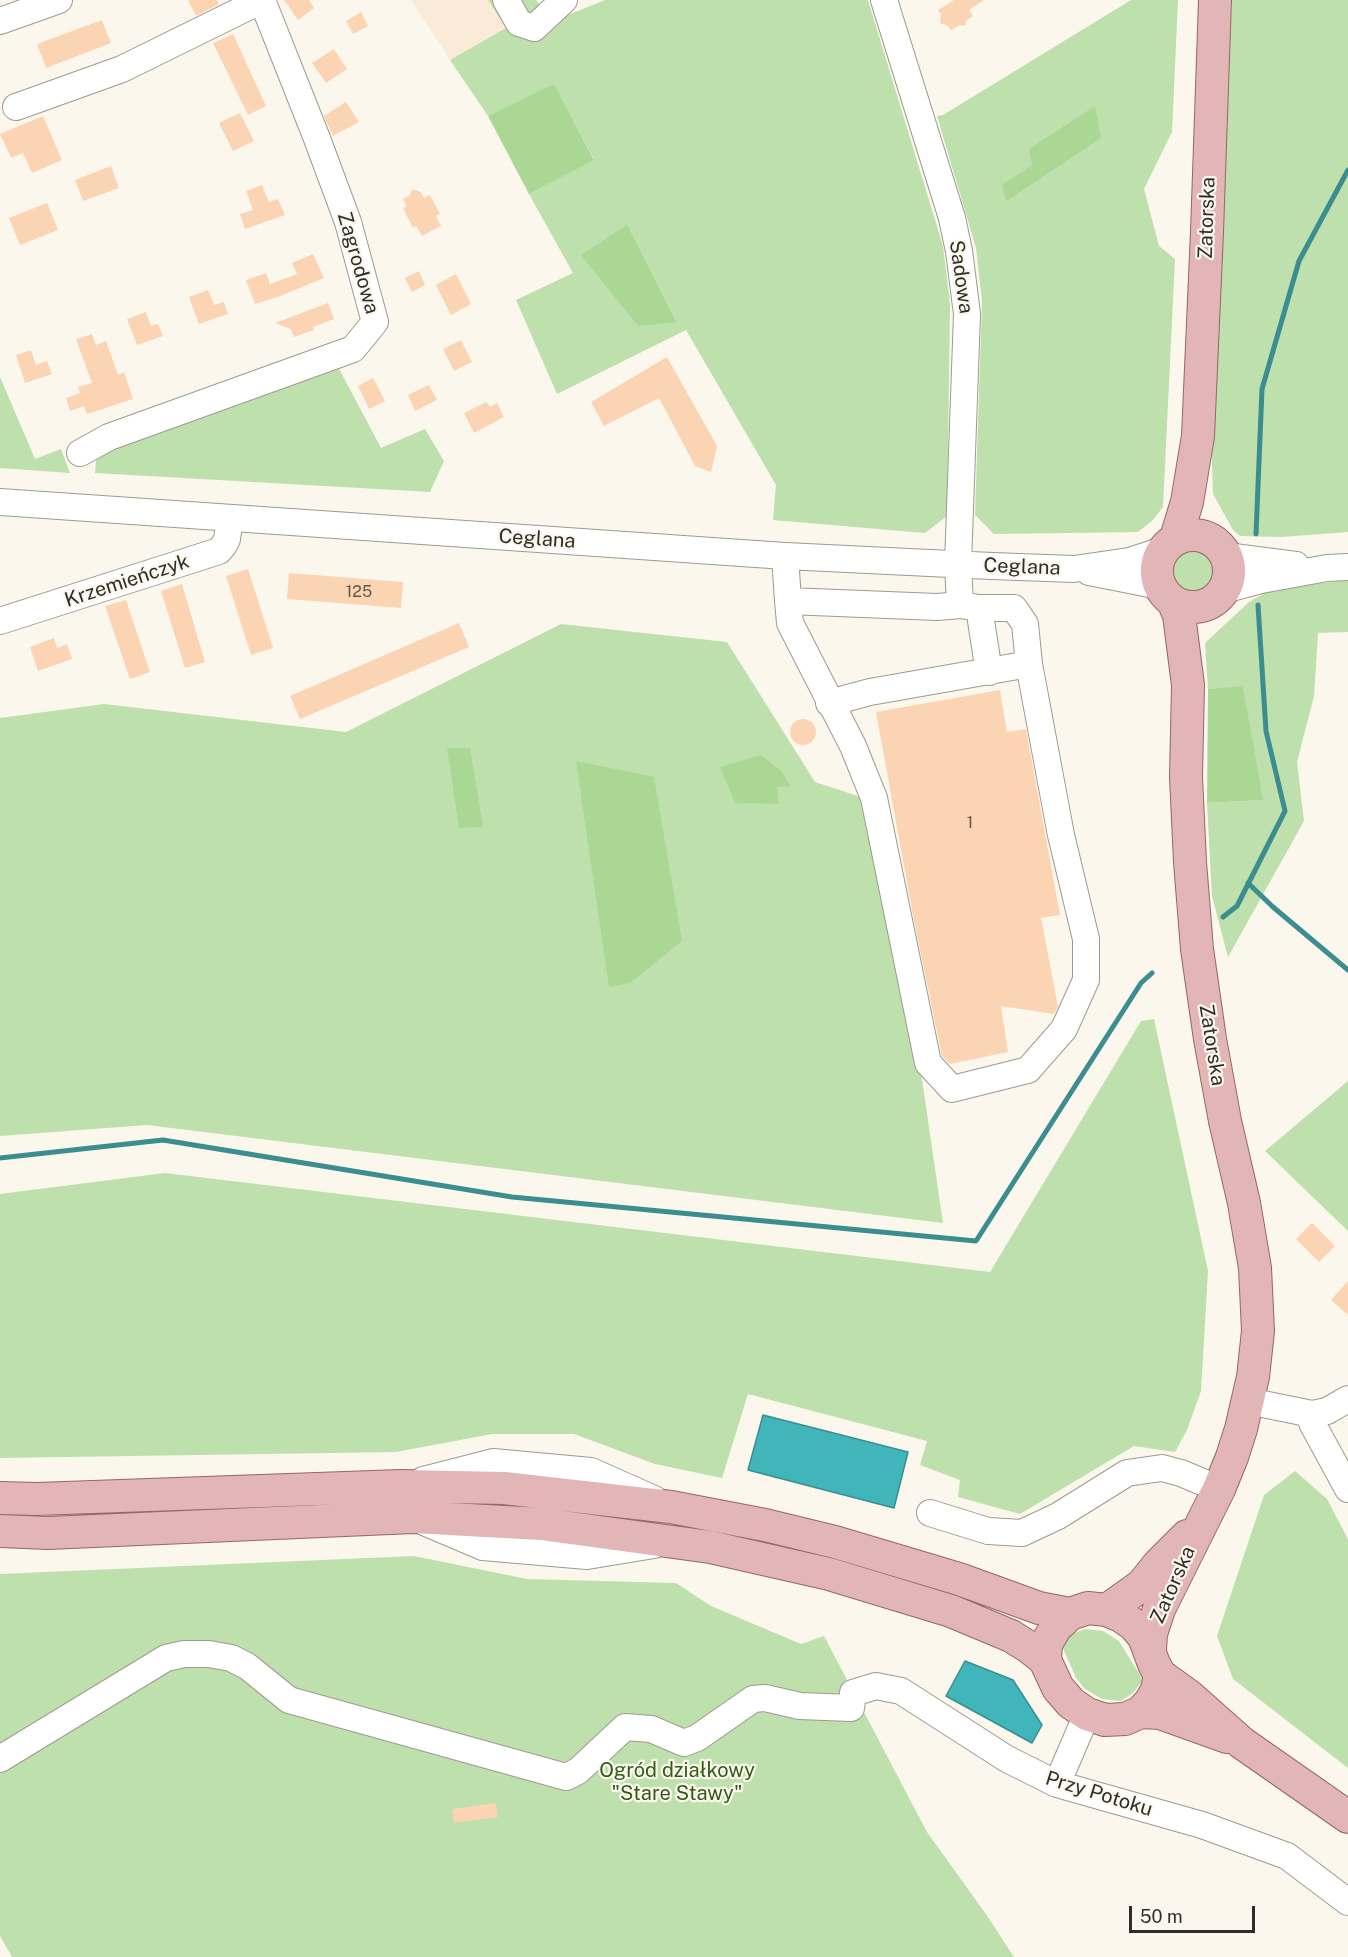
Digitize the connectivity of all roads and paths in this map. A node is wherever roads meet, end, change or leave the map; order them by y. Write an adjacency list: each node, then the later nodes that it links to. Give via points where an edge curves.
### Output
1 (59, 0): 7 (street)
2 (262, 0): 8 (street, via 122,69); 10 (street, Zagrodowa, via 348,222 375,322 353,348 109,437)
3 (506, 0): 4 (street, via 519,23 534,28)
4 (564, 0)
5 (884, 0): 16 (street, Sadowa, via 959,251 967,314)
6 (1215, 0): 9 (main road, Zatorska)
7 (0, 21)
8 (16, 107)
9 (1198, 436): 13 (main road, Zatorska, via 1187,502); 14 (main road, Zatorska, via 1204,503)
10 (80, 453)
11 (0, 502): 12 (street, Ceglana)
12 (230, 518): 15 (street, Ceglana); 23 (street, Krzemieńczyk, via 227,539 219,551)
13 (1170, 544): 14 (main road, via 1196,534); 17 (street, Ceglana, via 1129,561); 19 (main road, via 1156,568)
14 (1221, 549): 18 (street, via 1261,562); 20 (main road, via 1229,567 1228,579)
15 (785, 556): 16 (street, Ceglana); 21 (street)
16 (958, 564): 17 (street, Ceglana); 22 (street, Sadowa)
17 (1074, 568): 19 (street, Ceglana)
18 (1337, 568): 20 (street, via 1261,580)
19 (1166, 594): 20 (main road, via 1192,608); 26 (main road, Zatorska, via 1179,615)
20 (1218, 596): 26 (main road, Zatorska, via 1206,615)
21 (788, 601): 22 (street); 27 (street, via 790,623)
22 (970, 606): 24 (street, via 1014,608 1025,624); 25 (street, Sadowa)
23 (0, 621)
24 (1029, 664): 25 (street); 27 (street, via 1061,835 1086,939 1086,981 1064,1029 1028,1070 952,1089 928,1063 874,798)
25 (989, 672): 27 (street, via 870,692)
26 (1188, 685): 29 (main road, Zatorska, via 1187,787 1197,950 1210,1039 1255,1268 1258,1331)
27 (830, 703)
28 (1348, 1399): 30 (street)
29 (1248, 1401): 30 (street); 31 (main road, Zatorska)
30 (1312, 1414): 32 (street, via 1312,1423)
31 (1219, 1489): 34 (street, via 1162,1468 1127,1473 1058,1516 1022,1533 988,1532); 35 (main road, Zatorska)
32 (1348, 1489)
33 (0, 1498): 38 (main road, via 401,1486 504,1488 671,1507 765,1525 835,1542 1039,1608)
34 (930, 1513)
35 (1201, 1523): 37 (main road, Zatorska, via 1142,1585); 40 (main road, Zatorska, via 1155,1619 1151,1634)
36 (0, 1531): 39 (main road, via 48,1533 413,1517 541,1524 710,1547 830,1574 951,1611 1011,1636)
37 (1107, 1610): 38 (main road, via 1088,1608); 40 (main road, via 1134,1625)
38 (1070, 1614): 39 (main road, via 1046,1644)
39 (1045, 1660): 42 (main road, via 1058,1688)
40 (1155, 1662): 41 (main road, via 1157,1690); 43 (main road)
41 (1141, 1712): 42 (main road, via 1125,1719 1105,1720); 43 (main road, via 1160,1713)
42 (1087, 1714): 45 (street)
43 (1242, 1743): 46 (main road)
44 (0, 1759): 45 (street, Przy Potoku, via 166,1658 209,1654 247,1666 289,1700 566,1777 578,1771 625,1727 651,1730 684,1743 753,1700 851,1708 853,1693 876,1686 901,1691 1007,1760)
45 (1057, 1784): 47 (street, Przy Potoku, via 1202,1825 1287,1856)
46 (1348, 1817)
47 (1348, 1902)

